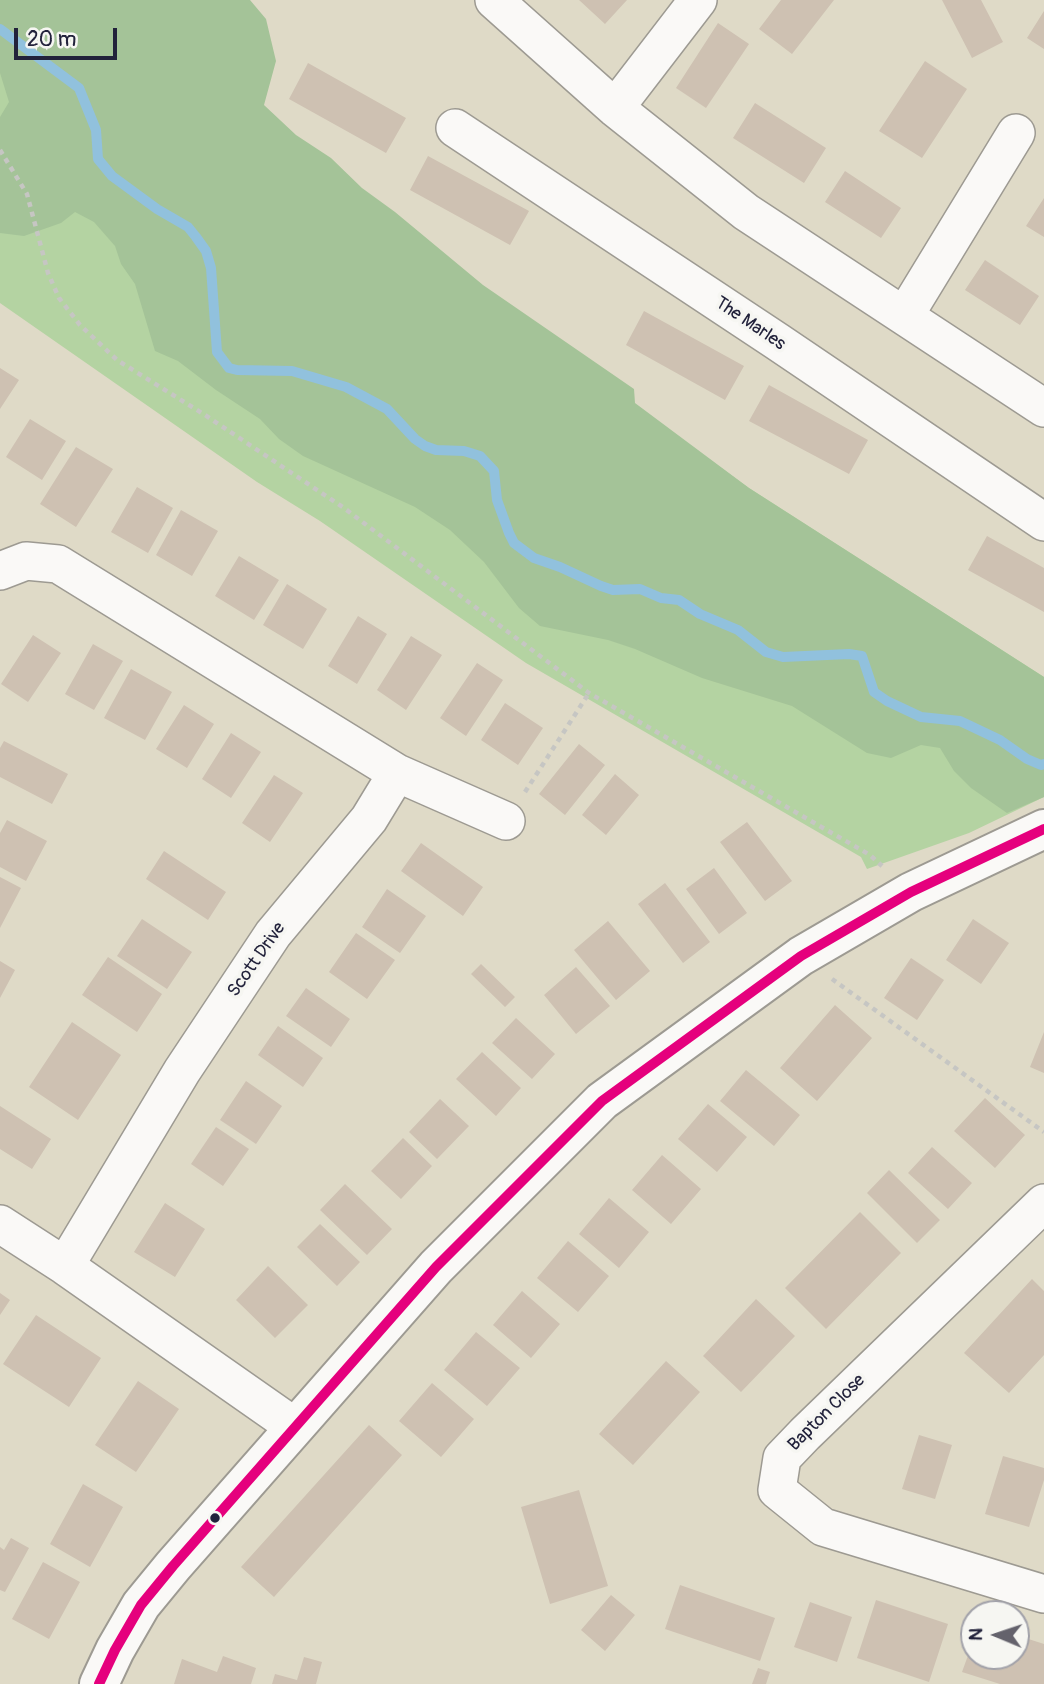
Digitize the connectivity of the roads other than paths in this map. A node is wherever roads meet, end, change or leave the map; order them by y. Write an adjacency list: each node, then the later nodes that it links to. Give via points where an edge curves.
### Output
1 (494, 0): 3 (street)
2 (698, 0): 3 (street)
3 (615, 108): 6 (street, via 746,212)
4 (455, 128): 8 (street, The Marles)
5 (1016, 134): 6 (street)
6 (905, 315): 7 (street)
7 (1044, 408)
8 (1044, 522)
9 (0, 570): 10 (street, via 26,561 58,564)
10 (397, 773): 11 (street); 15 (street, Scott Drive, via 369,819 273,934 182,1071)
11 (506, 821)
12 (1044, 830): 16 (street, via 911,892 800,956 602,1101 436,1267)
13 (1044, 1203): 17 (street, Bapton Close, via 782,1458 777,1490 823,1527)
14 (0, 1224): 15 (street)
15 (65, 1266): 16 (street)
16 (295, 1427): 18 (street, via 142,1605)
17 (1044, 1594)
18 (99, 1684)

